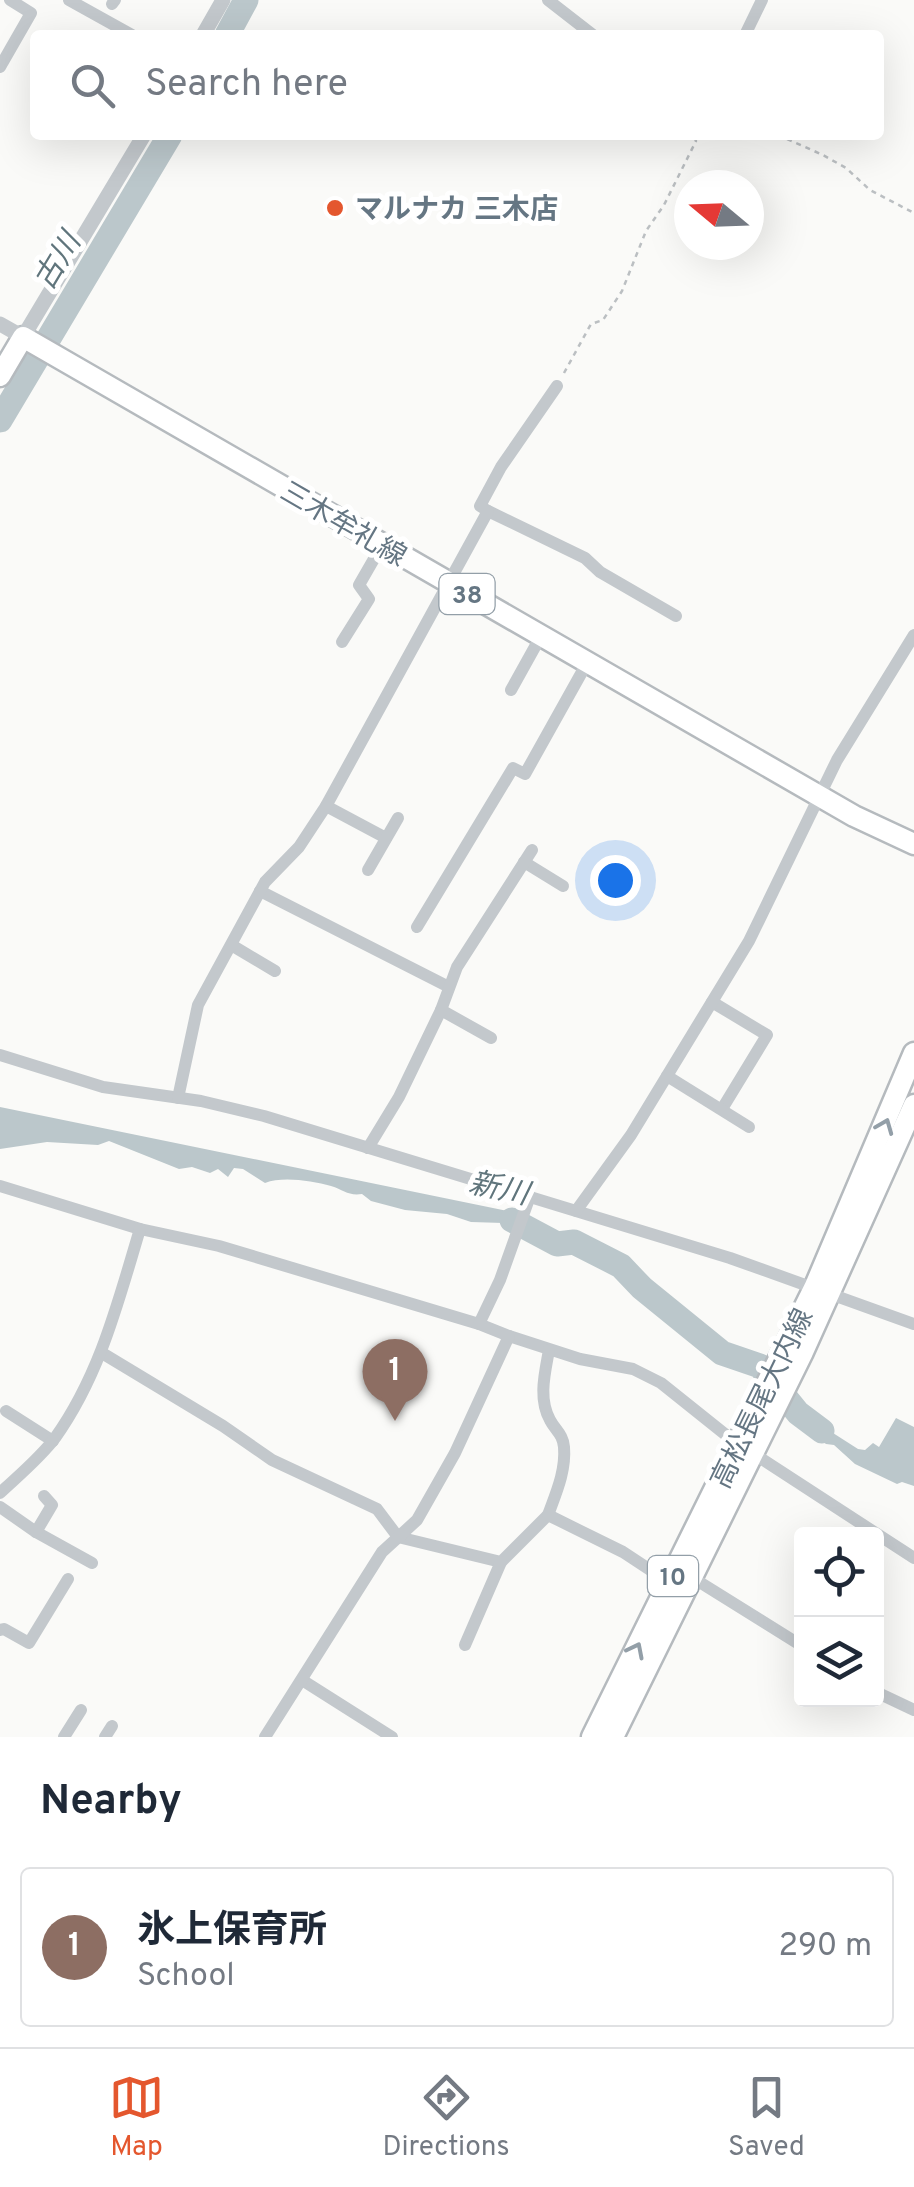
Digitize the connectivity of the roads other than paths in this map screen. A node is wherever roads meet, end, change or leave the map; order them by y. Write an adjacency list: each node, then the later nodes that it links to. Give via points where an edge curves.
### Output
1 (10, 0): 10 (street, via 31,13)
2 (69, 0): 6 (street)
3 (223, 0): 7 (street)
4 (548, 0): 8 (street)
5 (762, 0): 9 (street)
6 (123, 30)
7 (206, 30)
8 (587, 30)
9 (747, 30)
10 (0, 67)
11 (141, 140): 13 (street)
12 (0, 324): 13 (street)
13 (23, 338): 14 (main road); 17 (main road, 三木牟礼線 / 38)
14 (0, 376)
15 (557, 386): 16 (street, via 480,506)
16 (488, 511): 18 (street); 19 (street, via 585,558)
17 (382, 544): 18 (main road, 三木牟礼線 / 38); 22 (street, via 359,585 369,599)
18 (447, 582): 21 (main road, 三木牟礼線 / 38); 26 (street)
19 (676, 616)
20 (914, 635): 25 (street)
21 (541, 636): 23 (main road, 三木牟礼線 / 38); 24 (street)
22 (342, 642)
23 (587, 663): 25 (main road, 三木牟礼線 / 38); 35 (street, via 525,774 512,768)
24 (511, 690)
25 (818, 796): 29 (main road, 三木牟礼線 / 38); 39 (street)
26 (326, 806): 28 (street); 34 (street)
27 (398, 818): 28 (street)
28 (386, 838): 32 (street)
29 (914, 844)
30 (532, 850): 31 (street)
31 (524, 862): 33 (street); 38 (street)
32 (368, 870)
33 (562, 886)
34 (260, 891): 36 (street); 38 (street)
35 (417, 927)
36 (233, 946): 37 (street); 45 (street, via 198,1005)
37 (274, 970)
38 (448, 987): 40 (street)
39 (712, 1002): 44 (street); 47 (street, via 767,1035)
40 (441, 1010): 41 (street); 49 (street)
41 (491, 1038)
42 (914, 1053): 54 (main road, 高松長尾大内線 / 10, one-way to 42)
43 (0, 1055): 45 (street, via 102,1087)
44 (668, 1076): 47 (street); 52 (street)
45 (178, 1098): 49 (street)
46 (914, 1105): 54 (main road, 高松長尾大内線 / 10)
47 (722, 1109): 48 (street)
48 (750, 1127)
49 (368, 1148): 51 (street)
50 (0, 1186): 53 (street)
51 (530, 1196): 52 (street); 55 (street)
52 (576, 1211): 54 (street)
53 (140, 1229): 55 (street); 59 (street)
54 (823, 1289): 56 (street); 62 (main road, 高松長尾大内線 / 10)
55 (479, 1324): 57 (street)
56 (914, 1324)
57 (509, 1336): 58 (street); 68 (street, via 455,1453 417,1520)
58 (549, 1350): 62 (street, via 633,1369 661,1383); 66 (street, via 542,1400 564,1447)
59 (102, 1353): 61 (street); 68 (street, via 272,1460 377,1508)
60 (6, 1411): 61 (street)
61 (53, 1441): 63 (street)
62 (746, 1449): 69 (street); 73 (main road, 高松長尾大内線 / 10)
63 (0, 1493)
64 (44, 1496): 67 (street, via 52,1504)
65 (0, 1507): 67 (street)
66 (548, 1516): 71 (street); 73 (street)
67 (36, 1532): 70 (street)
68 (398, 1537): 71 (street); 77 (street)
69 (914, 1558)
70 (92, 1562)
71 (501, 1562): 76 (street)
72 (68, 1578): 74 (street, via 28,1644)
73 (679, 1584): 75 (street, via 701,1583); 84 (main road, 高松長尾大内線 / 10, one-way to 73); 85 (main road, 高松長尾大内線 / 10)
74 (0, 1630)
75 (794, 1641)
76 (465, 1645)
77 (302, 1680): 82 (street); 83 (street)
78 (884, 1696): 80 (street)
79 (81, 1710): 81 (street)
80 (914, 1710)
81 (64, 1737)
82 (265, 1737)
83 (392, 1737)
84 (592, 1737)
85 (612, 1737)

